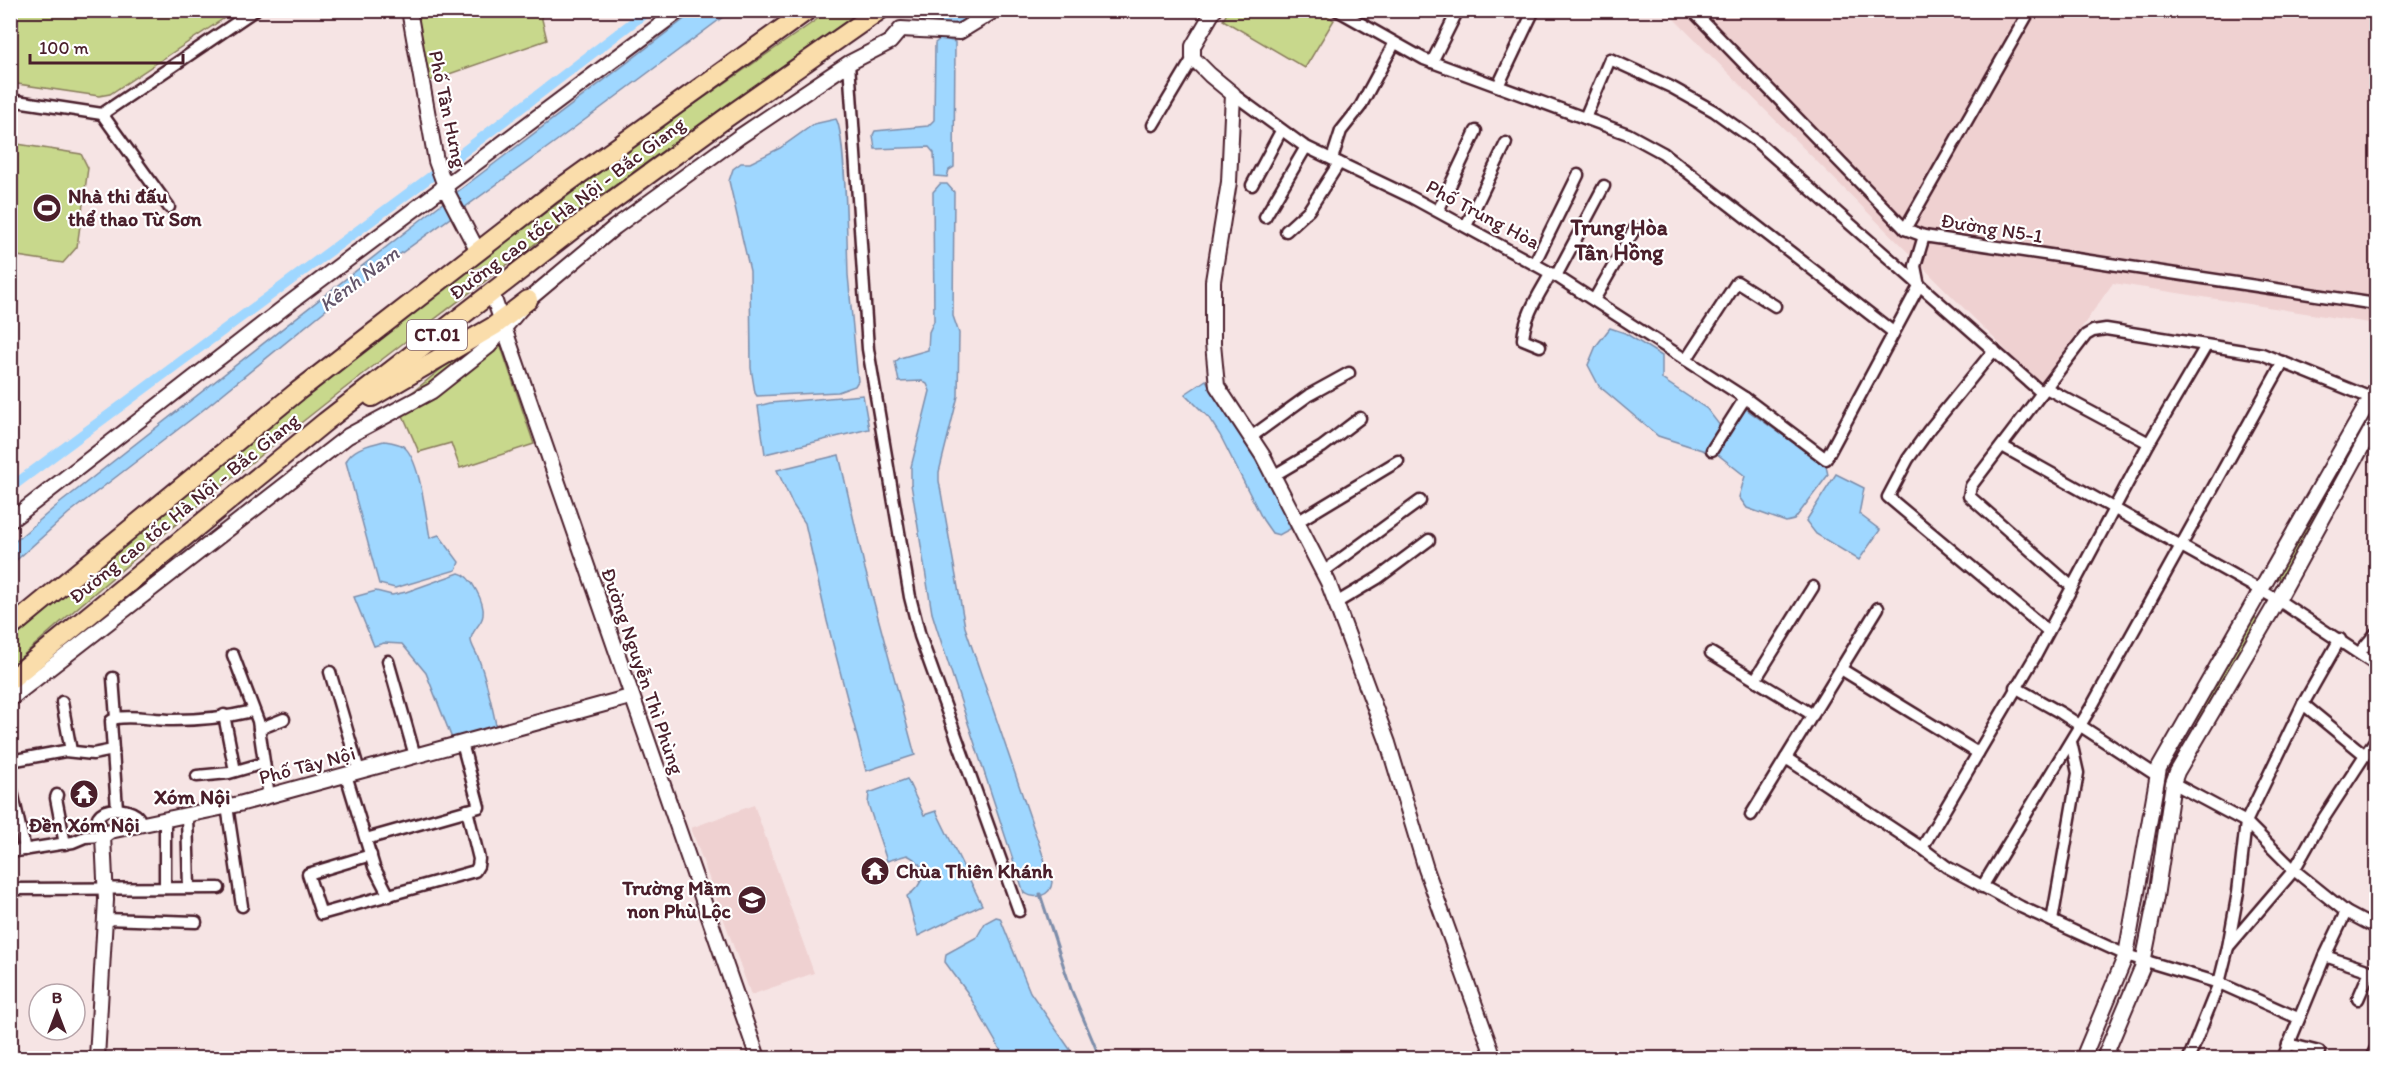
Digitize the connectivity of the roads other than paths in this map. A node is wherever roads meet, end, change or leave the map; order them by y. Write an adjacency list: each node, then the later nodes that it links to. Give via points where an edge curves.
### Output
1 (255, 10): 20 (street)
2 (409, 10): 30 (street, Phố Tân Hưng, via 436,161)
3 (680, 10): 30 (street)
4 (808, 10): 82 (highway, Đường cao tốc Hà Nội - Bắc Giang / CT.01, via 552,194 298,391)
5 (880, 10): 70 (highway, Đường cao tốc Hà Nội - Bắc Giang / CT.01, via 576,227)
6 (995, 10): 16 (street, via 958,32 900,29 890,42)
7 (1214, 10): 14 (street, via 1193,46)
8 (1337, 10): 13 (street)
9 (1458, 10): 15 (street)
10 (1534, 10): 17 (street)
11 (1692, 10): 36 (street, Đường N5-1)
12 (2030, 10): 36 (street)
13 (1394, 44): 15 (street); 27 (street, via 1360,107 1341,131)
14 (1193, 58): 18 (street, Phố Trung Hòa); 22 (street)
15 (1432, 62): 17 (street)
16 (849, 63): 45 (street, via 615,227); 151 (street, via 868,349 910,597 920,636)
17 (1498, 86): 21 (street)
18 (1233, 94): 23 (street, Phố Trung Hòa); 62 (street, via 1229,182 1213,281 1213,344 1217,386)
19 (10, 100): 20 (street)
20 (102, 114): 32 (street)
21 (1585, 118): 43 (street, via 1610,59 1671,87 1756,141); 50 (street, via 1628,134 1663,153)
22 (1153, 125)
23 (1281, 131): 26 (street, Phố Trung Hòa); 29 (street)
24 (1476, 131): 33 (street)
25 (1506, 143): 35 (street)
26 (1306, 147): 27 (street, Phố Trung Hòa); 34 (street)
27 (1336, 161): 33 (street, Phố Trung Hòa); 38 (street, via 1309,210)
28 (1578, 175): 41 (street)
29 (1252, 185)
30 (445, 186): 40 (street, Phố Tân Hưng); 71 (street)
31 (1604, 186): 42 (street)
32 (169, 207)
33 (1438, 211): 35 (street, Phố Trung Hòa)
34 (1265, 217)
35 (1466, 226): 41 (street, Phố Trung Hòa)
36 (1905, 229): 39 (street, Đường N5-1)
37 (1634, 230): 46 (street)
38 (1286, 231)
39 (1924, 236): 43 (street, via 1915,266); 47 (street, Đường N5-1)
40 (474, 244)
41 (1534, 264): 42 (street, Phố Trung Hòa)
42 (1554, 275): 46 (street, Phố Trung Hòa); 51 (street, via 1526,318 1524,339)
43 (1919, 286): 50 (street); 53 (street)
44 (493, 296): 49 (street, Đường Nguyễn Thì Phùng)
45 (528, 300): 49 (highway)
46 (1594, 300): 54 (street, Phố Trung Hòa)
47 (2376, 304)
48 (1775, 306): 54 (street, via 1737,282)
49 (502, 324): 70 (highway, via 373,395); 97 (street, Đường Nguyễn Thì Phùng); 98 (street, via 489,346 432,390 348,436)
50 (1893, 332): 58 (street, Phố Trung Hòa, via 1827,459)
51 (1540, 346)
52 (2206, 346): 55 (street, via 2245,350); 57 (street, via 2106,329 2092,331); 63 (street)
53 (1994, 350): 57 (street); 83 (street, via 1929,430 1887,497)
54 (1686, 360): 58 (street, Phố Trung Hòa)
55 (2283, 363): 59 (street); 74 (street)
56 (1349, 373): 62 (street, via 1309,395)
57 (2044, 391): 63 (street); 65 (street)
58 (1745, 398): 64 (street)
59 (2373, 402): 78 (street)
60 (1360, 418): 67 (street, via 1322,447)
61 (2376, 421): 79 (street)
62 (1251, 437): 67 (street)
63 (2148, 443): 69 (street)
64 (1715, 446)
65 (2002, 446): 69 (street); 76 (street, via 1971,486 1969,496)
66 (1398, 461): 72 (street)
67 (1273, 476): 72 (street)
68 (1420, 501): 75 (street)
69 (2112, 510): 74 (street); 76 (street)
70 (213, 513): 94 (highway, Đường cao tốc Hà Nội - Bắc Giang / CT.01)
71 (10, 521)
72 (1297, 522): 75 (street)
73 (1429, 540): 80 (street)
74 (2181, 547): 78 (street); 106 (street)
75 (1323, 572): 80 (street)
76 (2071, 586): 83 (street)
77 (1813, 587): 95 (street)
78 (2262, 591): 79 (street); 121 (street)
79 (2278, 600): 85 (street); 124 (street)
80 (1336, 603): 169 (street, via 1388,743 1426,869)
81 (1878, 608): 91 (street)
82 (10, 628)
83 (2048, 631): 96 (street)
84 (2376, 633): 86 (street)
85 (2340, 639): 86 (street); 100 (street)
86 (2360, 652): 90 (street)
87 (1711, 653): 95 (street)
88 (233, 655): 101 (street)
89 (388, 661): 115 (street)
90 (2376, 665)
91 (1841, 669): 103 (street); 113 (street)
92 (330, 672): 120 (street)
93 (112, 678): 104 (street)
94 (10, 680)
95 (1755, 680): 103 (street)
96 (2015, 687): 106 (street); 113 (street)
97 (630, 697): 110 (street, Phố Tây Nội); 168 (street, Đường Nguyễn Thì Phùng)
98 (10, 699)
99 (62, 702): 112 (street)
100 (2303, 704): 114 (street); 133 (street)
101 (254, 711): 102 (street); 107 (street)
102 (224, 715): 104 (street, via 170,720); 119 (street)
103 (1813, 715): 116 (street)
104 (116, 718): 111 (street, via 111,721)
105 (284, 719): 107 (street)
106 (2080, 726): 109 (street); 121 (street)
107 (259, 729): 118 (street)
108 (2376, 739): 114 (street)
109 (2071, 742): 143 (street); 154 (street, via 2078,773)
110 (462, 743): 115 (street, Phố Tây Nội); 129 (street, via 479,807)
111 (113, 750): 112 (street, via 93,754); 128 (street)
112 (71, 751): 117 (street)
113 (1978, 753): 138 (street)
114 (2365, 755): 142 (street)
115 (415, 756): 120 (street, Phố Tây Nội)
116 (1786, 758): 131 (street); 138 (street)
117 (10, 761)
118 (264, 763): 119 (street); 126 (street)
119 (235, 771): 122 (street)
120 (352, 773): 126 (street, Phố Tây Nội); 136 (street)
121 (2156, 775): 124 (street); 158 (street)
122 (197, 776)
123 (10, 782): 139 (street)
124 (2173, 783): 133 (street); 160 (street)
125 (57, 795): 137 (street)
126 (269, 796): 127 (street, Phố Tây Nội)
127 (226, 806): 130 (street, Phố Tây Nội); 150 (street)
128 (117, 809): 134 (street, via 136,815); 135 (street, via 98,817)
129 (467, 810): 136 (street); 149 (street, via 479,859 474,871)
130 (187, 815): 132 (street, Phố Tây Nội); 146 (street)
131 (1751, 815)
132 (165, 819): 134 (street, Phố Tây Nội); 145 (street)
133 (2246, 822): 142 (street); 157 (street)
134 (142, 824): 135 (street, Phố Tây Nội)
135 (103, 836): 137 (street); 144 (street)
136 (366, 839): 141 (street)
137 (66, 844): 139 (street)
138 (1922, 848): 143 (street)
139 (25, 850): 140 (street)
140 (10, 852)
141 (370, 855): 149 (street); 149 (street, via 308,874 319,912 325,915)
142 (2294, 870): 152 (street); 157 (street)
143 (1982, 887): 154 (street)
144 (106, 888): 145 (street); 148 (street); 153 (street)
145 (165, 888): 146 (street)
146 (189, 888): 147 (street)
147 (219, 888)
148 (14, 889)
149 (389, 896)
150 (242, 906)
151 (1019, 911)
152 (2346, 912): 156 (street); 159 (street)
153 (105, 919): 155 (street); 167 (street)
154 (2052, 921): 158 (street)
155 (196, 922)
156 (2376, 928)
157 (2228, 947): 161 (street)
158 (2127, 955): 160 (street); 170 (street)
159 (2325, 956): 162 (street, via 2370,971); 163 (street)
160 (2144, 962): 161 (street); 171 (street)
161 (2219, 983): 163 (street); 172 (street)
162 (2358, 999)
163 (2298, 1018): 164 (street)
164 (2288, 1044): 166 (street); 173 (street)
165 (2376, 1048): 174 (street)
166 (2319, 1052)
167 (97, 1059)
168 (758, 1059)
169 (1494, 1059)
170 (2083, 1059)
171 (2104, 1059)
172 (2189, 1059)
173 (2283, 1059)
174 (2371, 1059)

